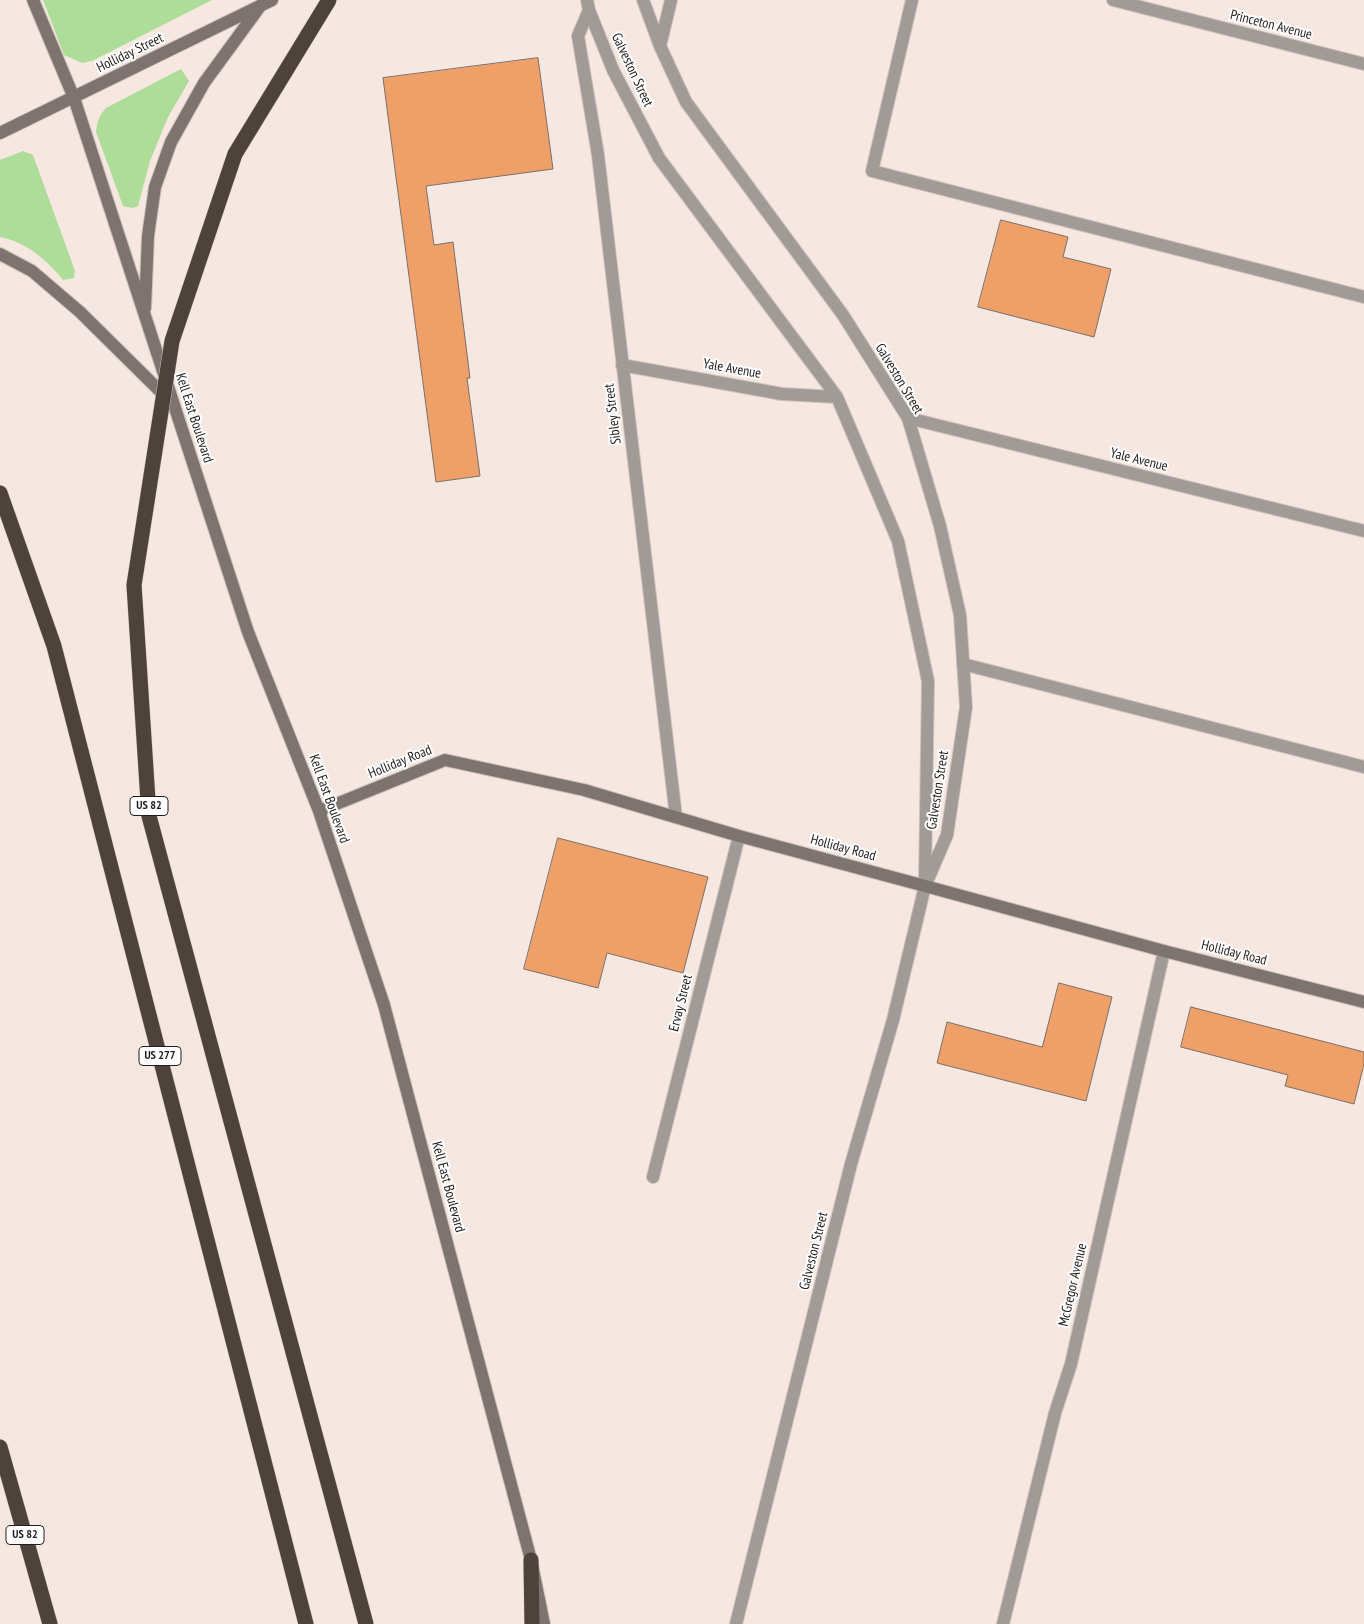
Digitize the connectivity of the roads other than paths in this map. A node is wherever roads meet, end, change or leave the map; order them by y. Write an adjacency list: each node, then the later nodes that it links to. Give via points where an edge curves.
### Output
1 (33, 0): 11 (main road, Kell East Boulevard)
2 (329, 0): 35 (highway, US 82, bridge, via 235,154 172,341 134,585 149,816)
3 (643, 0): 9 (street, Galveston Street)
4 (671, 0): 9 (street)
5 (912, 0): 14 (street, via 872,171)
6 (1113, 0): 10 (street, Princeton Avenue)
7 (267, 3): 11 (main road, Holliday Street); 15 (main road, via 204,84 171,142 155,187 148,236)
8 (588, 5): 16 (street, Sibley Street, via 578,36 598,155); 17 (street, Galveston Street, via 613,70 659,158)
9 (660, 46): 19 (street, Galveston Street, via 686,102 843,315)
10 (1364, 64)
11 (74, 98): 12 (main road, Holliday Street); 15 (main road, Kell East Boulevard)
12 (0, 133)
13 (0, 254): 18 (main road, via 32,271 80,312)
14 (1364, 297)
15 (144, 315): 18 (main road, Kell East Boulevard)
16 (622, 365): 17 (street, Yale Avenue, via 782,394); 25 (street, Sibley Street)
17 (836, 398): 27 (street, Galveston Street, via 898,541 928,681)
18 (174, 405): 24 (main road, Kell East Boulevard, via 248,632)
19 (908, 418): 21 (street, Yale Avenue); 22 (street, Galveston Street, via 944,543 960,615)
20 (0, 493): 34 (highway, US 277, via 54,646)
21 (1364, 531)
22 (963, 664): 23 (street); 27 (street, Galveston Street, via 966,707 947,835)
23 (1364, 767)
24 (319, 810): 25 (main road, Holliday Road, via 445,760 584,790); 32 (main road, Kell East Boulevard, via 384,1005)
25 (676, 818): 26 (main road, Holliday Road)
26 (739, 836): 27 (main road, Holliday Road); 30 (street, Ervay Street)
27 (925, 886): 28 (main road, Holliday Road); 38 (street, Galveston Street, via 893,1020 851,1164)
28 (1164, 951): 29 (main road, Holliday Road); 39 (street, McGregor Avenue, via 1071,1364 1055,1413)
29 (1364, 1002)
30 (652, 1177)
31 (0, 1447): 33 (highway, US 82)
32 (531, 1560): 36 (highway); 37 (main road, Kell East Boulevard)
33 (50, 1624)
34 (306, 1624)
35 (366, 1624)
36 (532, 1624)
37 (544, 1624)
38 (736, 1624)
39 (1003, 1624)

